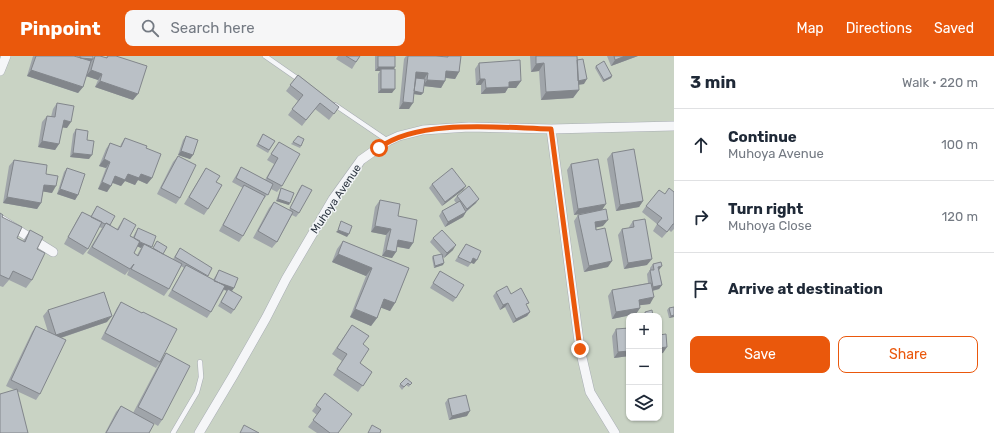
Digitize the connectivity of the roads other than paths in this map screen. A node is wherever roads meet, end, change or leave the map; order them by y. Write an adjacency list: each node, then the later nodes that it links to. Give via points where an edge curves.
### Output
1 (6, 56): 3 (street)
2 (264, 56): 4 (lane)
3 (0, 71)
4 (304, 83)
5 (329, 101): 8 (lane)
6 (674, 126): 7 (street, Muhoya Avenue)
7 (551, 129): 8 (street, Muhoya Avenue, via 469,127 431,130 399,136); 14 (street, via 580,349 590,392)
8 (388, 141): 13 (street, Muhoya Avenue, via 361,160 333,199)
9 (0, 219): 10 (street)
10 (52, 252)
11 (200, 362): 12 (lane, via 201,377 197,392)
12 (173, 433)
13 (199, 433)
14 (616, 433)

